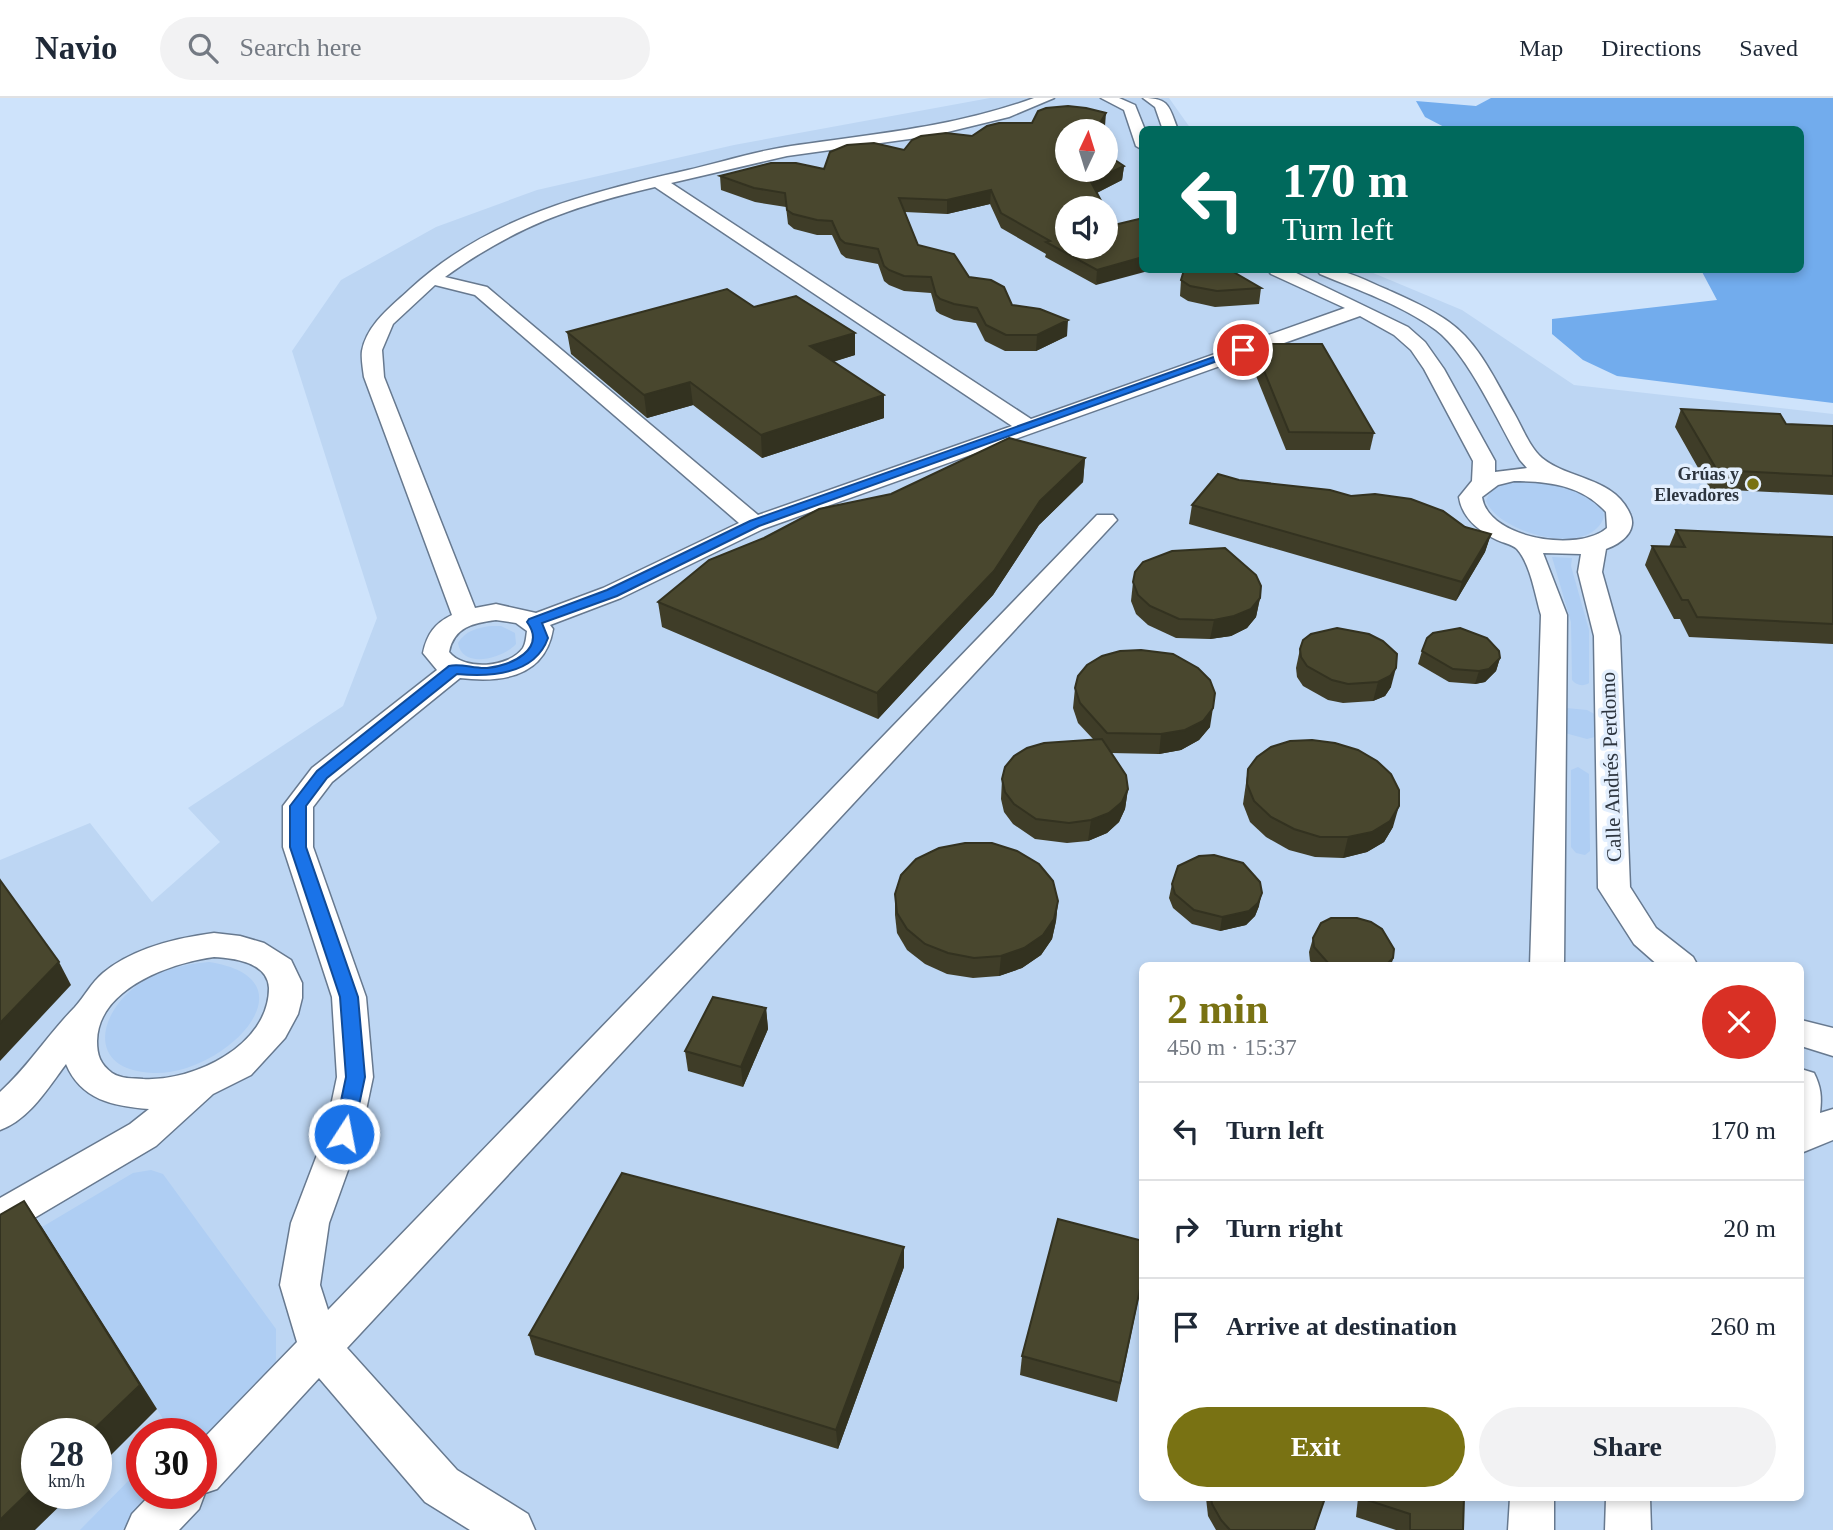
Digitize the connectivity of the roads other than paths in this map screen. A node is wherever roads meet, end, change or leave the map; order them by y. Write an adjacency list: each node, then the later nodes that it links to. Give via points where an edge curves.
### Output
1 (1047, 98): 6 (street, via 931,132 788,150)
2 (1108, 98): 5 (street, via 1130,108)
3 (1150, 98): 4 (street, via 1161,105)
4 (1169, 126)
5 (1139, 134)
6 (659, 182): 9 (street, via 595,196 533,218 478,245); 13 (street)
7 (1283, 273): 10 (street)
8 (1333, 273): 12 (street, via 1443,326)
9 (431, 279): 17 (street, via 481,291); 20 (street, via 385,322 372,350 374,377)
10 (1361, 309): 11 (street, via 1401,331); 13 (street)
11 (1434, 369): 12 (street); 15 (street, via 1484,461)
12 (1478, 369): 14 (street, via 1531,460)
13 (1027, 426): 17 (street)
14 (1555, 477): 15 (street, via 1514,474); 19 (street, via 1597,492 1618,512 1618,531)
15 (1483, 482): 18 (street, via 1474,488 1470,499 1473,510 1484,523)
16 (1105, 520): 33 (street)
17 (755, 524): 21 (street, via 612,593)
18 (1525, 542): 19 (street); 23 (street, via 1554,615)
19 (1595, 545): 24 (street, Calle Andrés Perdomo, via 1590,572 1608,636 1614,888 1645,936)
20 (466, 618): 21 (street, via 503,612); 22 (street, via 451,625 436,644 442,663)
21 (534, 622): 22 (street, via 540,629 538,647 517,664 485,673)
22 (454, 669): 33 (street, via 322,775 298,806 298,847 349,997 355,1077 344,1134 310,1223 299,1285)
23 (1546, 962)
24 (1676, 962)
25 (88, 1010): 28 (street, via 78,1034 79,1056 89,1075 110,1089 172,1093); 28 (street, via 118,979 181,949 214,944 244,947 267,958 281,975 286,996 280,1020 263,1044 238,1066); 29 (street, via 24,1092)
26 (1804, 1035): 27 (street)
27 (1833, 1042)
28 (205, 1083): 32 (street, via 143,1135)
29 (0, 1115)
30 (1833, 1124): 31 (street)
31 (1804, 1137)
32 (0, 1219)
33 (320, 1348): 34 (street); 39 (street, via 440,1486)
34 (217, 1457)
35 (1532, 1501): 40 (street)
36 (1628, 1501): 41 (street)
37 (168, 1509): 38 (street)
38 (148, 1530)
39 (512, 1530)
40 (1531, 1530)
41 (1628, 1530)

